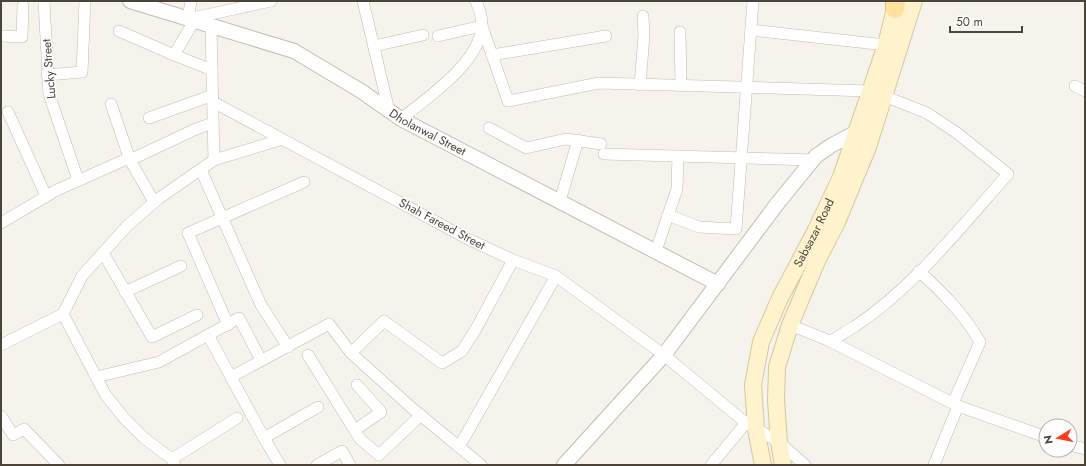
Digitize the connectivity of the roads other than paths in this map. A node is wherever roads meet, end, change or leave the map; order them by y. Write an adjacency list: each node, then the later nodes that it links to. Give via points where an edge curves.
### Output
1 (44, 1): 28 (street, Lucky Street)
2 (85, 1): 28 (street, via 82,72)
3 (191, 1): 13 (street)
4 (271, 1): 13 (street)
5 (363, 1): 24 (street)
6 (476, 1): 15 (street)
7 (753, 1): 17 (street)
8 (914, 1): 34 (main road, Sabsazar Road)
9 (137, 2): 13 (street, Dholanwal Street)
10 (896, 4): 23 (main road, Sabsazar Road)
11 (23, 6): 20 (street, via 22,37)
12 (643, 16): 29 (street)
13 (191, 20): 14 (street, Dholanwal Street); 25 (street)
14 (211, 26): 27 (street); 37 (street, Dholanwal Street, via 294,51)
15 (482, 26): 21 (street); 26 (street); 40 (street, via 476,45 464,64 448,82)
16 (119, 30): 25 (street)
17 (751, 30): 23 (street); 32 (street)
18 (680, 32): 30 (street)
19 (423, 35): 24 (street)
20 (1, 36)
21 (438, 36)
22 (606, 36): 26 (street)
23 (886, 45): 34 (main road, Sabsazar Road)
24 (374, 46): 37 (street)
25 (174, 55): 27 (street)
26 (492, 55): 29 (street, via 508,101 599,84)
27 (212, 70): 35 (street)
28 (47, 75): 53 (street, Lucky Street, via 49,94)
29 (640, 84): 30 (street)
30 (681, 86): 32 (street)
31 (1075, 86): 33 (street)
32 (746, 88): 34 (street); 47 (street)
33 (1085, 91)
34 (877, 93): 43 (main road, Sabsazar Road); 51 (main road, Sabsazar Road); 65 (street, via 927,112 1008,174)
35 (213, 99): 39 (street); 41 (street); 44 (street, Shah Fareed Street)
36 (111, 104): 48 (street)
37 (389, 110): 40 (street, Dholanwal Street)
38 (8, 112): 55 (street)
39 (149, 118)
40 (401, 119): 56 (street, Dholanwal Street)
41 (214, 123): 48 (street); 49 (street)
42 (489, 128): 45 (street, via 526,148 566,138)
43 (855, 133): 50 (street, via 832,145); 51 (main road, Sabsazar Road)
44 (283, 139): 49 (street); 63 (street, Shah Fareed Street, via 468,239)
45 (578, 140): 46 (street, via 602,149); 56 (street)
46 (678, 156): 47 (street); 58 (street, via 676,189)
47 (741, 158): 50 (street); 58 (street, via 736,229 699,227)
48 (130, 159): 53 (street); 57 (street)
49 (214, 160): 52 (street)
50 (813, 160): 67 (street)
51 (854, 163): 72 (main road, Sabsazar Road, via 837,222 817,261); 89 (main road, Sabsazar Road, via 780,298 761,342 753,385)
52 (201, 170): 57 (street); 59 (street)
53 (78, 180): 55 (street)
54 (304, 182): 59 (street)
55 (46, 196): 60 (street)
56 (560, 201): 61 (street, Dholanwal Street)
57 (154, 202): 62 (street)
58 (668, 215): 61 (street)
59 (223, 218): 71 (street, via 188,233); 76 (street, via 262,305)
60 (1, 223)
61 (656, 251): 67 (street, Dholanwal Street)
62 (102, 253): 68 (street); 69 (street, via 82,276)
63 (513, 260): 66 (street, Shah Fareed Street); 77 (street, via 462,351 442,363 384,321)
64 (180, 266): 68 (street)
65 (919, 271): 74 (street, via 874,313); 84 (street, via 951,302 969,323 980,342)
66 (556, 276): 79 (street, Shah Fareed Street); 94 (street)
67 (718, 284): 79 (street)
68 (125, 292): 70 (street, via 152,338)
69 (63, 314): 75 (street); 82 (street)
70 (197, 315)
71 (228, 325): 73 (street); 80 (street, via 239,318)
72 (790, 325): 74 (street); 93 (main road, Sabsazar Road, via 777,367)
73 (208, 335): 81 (street); 82 (street, via 160,362)
74 (830, 341): 84 (street)
75 (1, 345)
76 (288, 347): 77 (street, via 329,324); 80 (street)
77 (351, 353): 86 (street)
78 (308, 355): 90 (street)
79 (664, 355): 89 (street, Shah Fareed Street); 101 (street)
80 (261, 360): 81 (street)
81 (231, 376): 92 (street)
82 (96, 377): 95 (street, via 105,394 124,418)
83 (357, 385): 90 (street, via 381,412)
84 (956, 404): 91 (street); 106 (street)
85 (318, 407): 92 (street)
86 (421, 415): 90 (street, via 379,455); 94 (street)
87 (1, 416): 96 (street, via 13,435 24,430)
88 (237, 418): 95 (street)
89 (751, 426): 93 (street, Shah Fareed Street); 102 (street); 103 (main road, Sabsazar Road)
90 (355, 430)
91 (1038, 434)
92 (264, 438): 97 (street)
93 (779, 442): 104 (main road, Sabsazar Road); 105 (street, Shah Fareed Street)
94 (459, 447): 100 (street)
95 (174, 462)
96 (59, 465)
97 (280, 465)
98 (317, 465): 99 (street, via 342,451)
99 (350, 465)
100 (481, 465)
101 (564, 465)
102 (711, 465)
103 (763, 465)
104 (783, 465)
105 (805, 465)
106 (934, 465)

